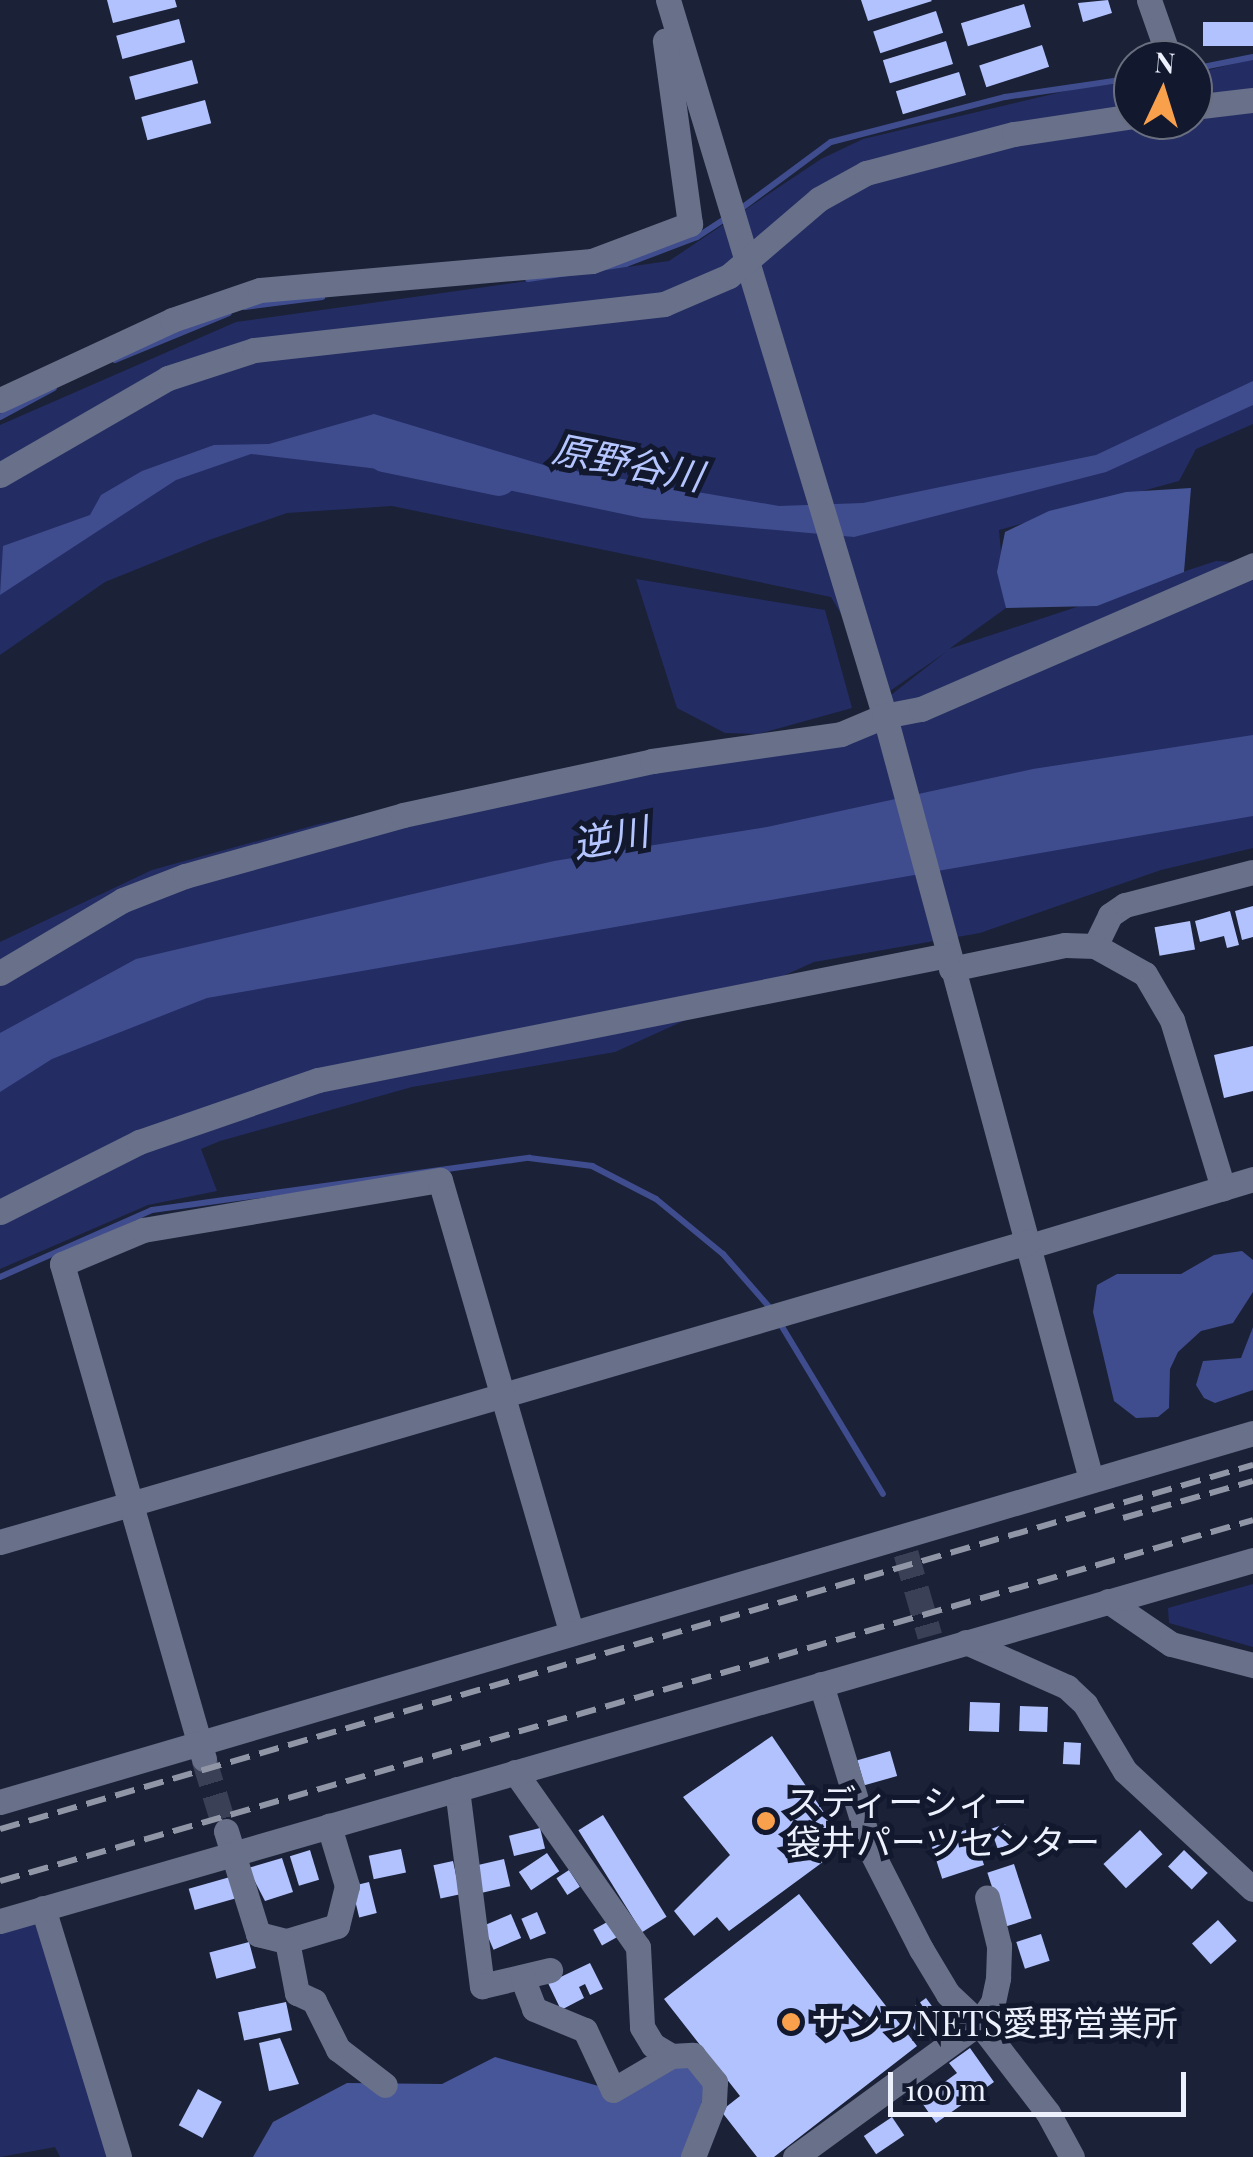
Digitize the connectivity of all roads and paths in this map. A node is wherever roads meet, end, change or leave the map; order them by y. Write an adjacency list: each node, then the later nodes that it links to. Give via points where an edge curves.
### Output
1 (668, 0): 3 (street)
2 (1149, 0): 4 (street)
3 (679, 38): 12 (street); 13 (street, via 664,41 690,224 592,261 260,290 172,320)
4 (1163, 40)
5 (1253, 90): 6 (street)
6 (1213, 91)
7 (1253, 100): 8 (street)
8 (1213, 105)
9 (1113, 110): 11 (street)
10 (1113, 120): 11 (street)
11 (1058, 130): 12 (street, via 1014,134 866,173 819,199)
12 (746, 260): 14 (street, via 709,286 618,314 254,350 168,378); 16 (street)
13 (0, 400)
14 (0, 476)
15 (1253, 565): 16 (street, via 921,709)
16 (883, 715): 19 (street); 20 (street, via 842,734 652,761 403,815 184,876 123,900)
17 (1253, 872): 18 (street, via 1124,905 1110,915)
18 (1094, 946): 19 (street); 22 (street, via 1122,956 1162,998)
19 (949, 957): 23 (street, via 318,1080 140,1142); 24 (street)
20 (0, 973)
21 (1253, 1179): 22 (street)
22 (1223, 1188): 24 (street)
23 (0, 1212)
24 (1029, 1244): 25 (street); 27 (street)
25 (504, 1396): 28 (street); 28 (street, via 440,1180 143,1230 62,1264); 32 (street)
26 (1253, 1433): 27 (street)
27 (1092, 1480): 32 (street, via 903,1545)
28 (132, 1504): 29 (street); 36 (street)
29 (0, 1542)
30 (1253, 1560): 31 (street)
31 (1108, 1601): 33 (street); 34 (street, via 1171,1644)
32 (572, 1633): 36 (street)
33 (966, 1642): 35 (street, via 932,1644); 42 (street, via 1066,1687 1085,1704 1125,1772)
34 (1253, 1665)
35 (821, 1684): 37 (street); 49 (street, via 872,1853 948,1994)
36 (202, 1751): 39 (street)
37 (515, 1772): 38 (street); 50 (street, via 638,1947 642,2027)
38 (457, 1789): 40 (street); 48 (street, via 482,1986)
39 (0, 1802)
40 (329, 1826): 41 (street); 46 (street, via 347,1886 337,1926)
41 (230, 1842): 44 (street); 46 (street, via 258,1934)
42 (1253, 1888)
43 (986, 1897): 49 (street, via 999,1946 998,1978)
44 (44, 1908): 45 (street); 52 (street)
45 (0, 1921)
46 (287, 1941): 51 (street, via 297,1993 314,2000 338,2049)
47 (550, 1970): 48 (street)
48 (522, 1977): 50 (street, via 534,2009 585,2030 613,2090)
49 (979, 2023): 54 (street); 55 (street, via 1048,2113)
50 (670, 2056): 53 (street, via 693,2055 715,2082 714,2104)
51 (385, 2085)
52 (119, 2157)
53 (693, 2157)
54 (795, 2157)
55 (1072, 2157)

